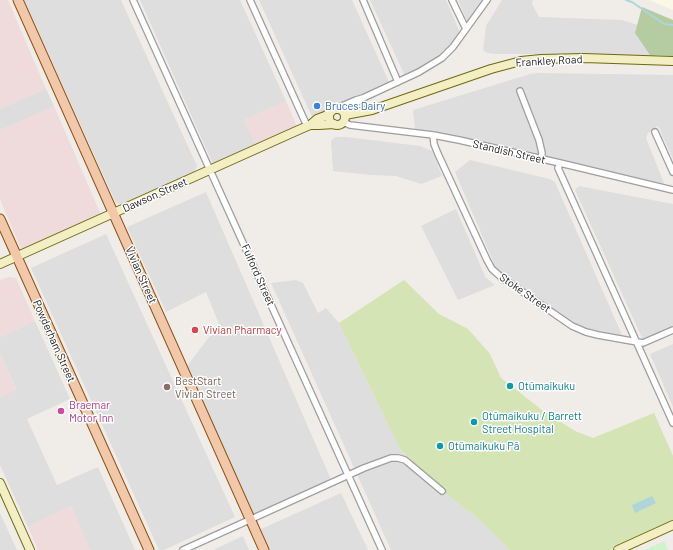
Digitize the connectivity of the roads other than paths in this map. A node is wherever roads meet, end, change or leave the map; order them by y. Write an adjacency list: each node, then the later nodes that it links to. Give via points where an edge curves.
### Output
1 (18, 0): 23 (main road, Vivian Street)
2 (133, 0): 20 (street, Fulford Street)
3 (250, 0): 15 (street)
4 (363, 0): 9 (street)
5 (452, 0): 7 (street)
6 (486, 0): 7 (street)
7 (466, 29): 9 (street, via 442,58)
8 (673, 61): 13 (street, Frankley Road, via 584,58 521,60)
9 (398, 82): 11 (street)
10 (520, 91): 18 (street, via 539,140)
11 (363, 98): 12 (street); 13 (street)
12 (333, 111): 13 (street, via 340,110); 14 (street, via 330,119); 15 (street, Dawson Street)
13 (344, 117): 14 (street, via 339,124); 17 (street, Standish Street, via 350,125)
14 (334, 124): 15 (street, Dawson Street)
15 (309, 125): 20 (street, Dawson Street)
16 (655, 132): 21 (street)
17 (433, 135): 18 (street, Standish Street); 28 (street, Stoke Street, via 438,154 492,269 572,326 598,336)
18 (541, 159): 19 (street, Standish Street)
19 (560, 163): 22 (street, Standish Street); 28 (street, via 558,168)
20 (210, 170): 23 (street, Dawson Street); 30 (street, Fulford Street)
21 (673, 172)
22 (673, 190)
23 (114, 213): 25 (street, Dawson Street); 33 (main road, Vivian Street)
24 (0, 219): 25 (main road, Powderham Street)
25 (17, 256): 26 (street, Dawson Street); 36 (main road, Powderham Street)
26 (0, 264)
27 (673, 330): 28 (street, Stoke Street, via 643,343)
28 (636, 342): 29 (street)
29 (673, 423)
30 (349, 476): 32 (street, via 364,468 398,458 405,460); 33 (street); 39 (street, Fulford Street)
31 (0, 484): 35 (street)
32 (442, 491)
33 (251, 520): 37 (street); 38 (main road, Vivian Street)
34 (673, 525): 40 (street)
35 (30, 550)
36 (149, 550)
37 (183, 550)
38 (264, 550)
39 (382, 550)
40 (618, 550)

